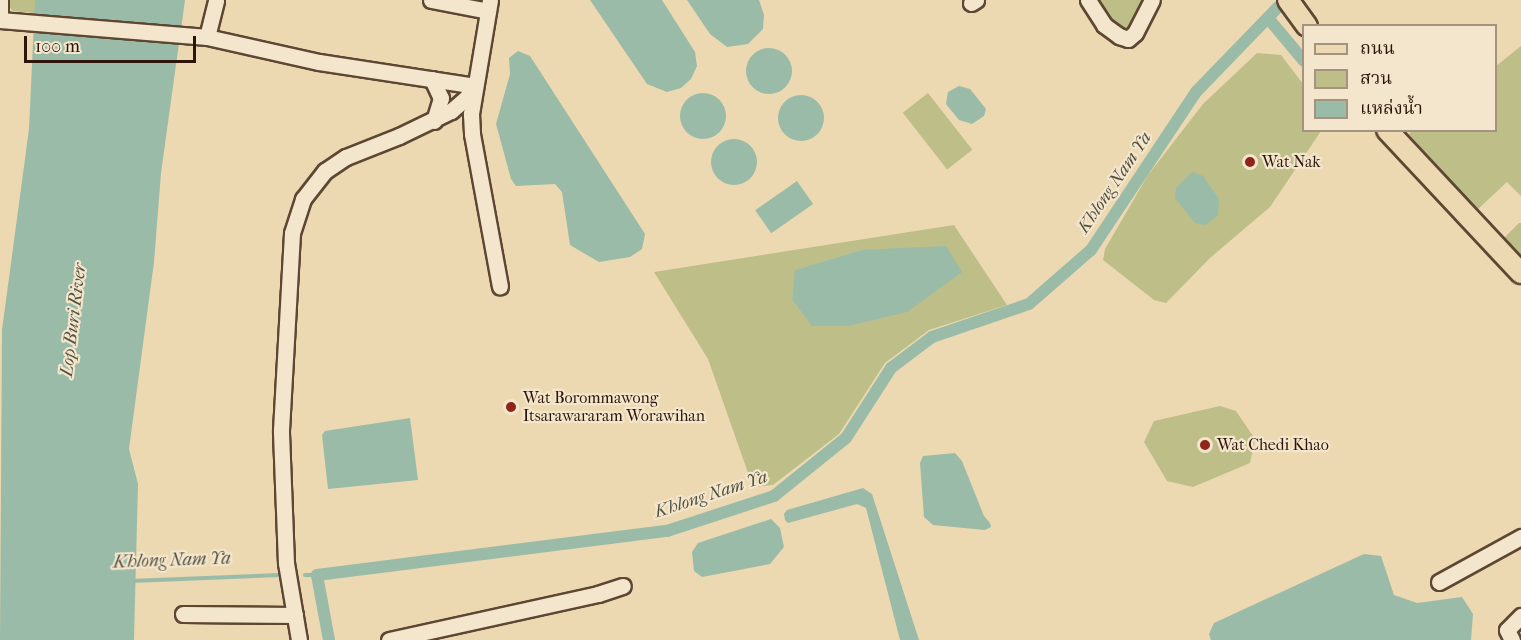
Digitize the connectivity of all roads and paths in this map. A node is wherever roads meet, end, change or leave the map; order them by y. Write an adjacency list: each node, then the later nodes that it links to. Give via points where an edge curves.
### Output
1 (0, 0): 8 (street)
2 (216, 0): 10 (street)
3 (431, 0): 7 (street)
4 (1088, 0): 5 (street, via 1104,25 1128,39)
5 (1152, 0)
6 (1288, 0): 9 (main road)
7 (489, 6): 12 (street)
8 (0, 20): 10 (street)
9 (1306, 24)
10 (202, 37): 11 (street, via 318,62)
11 (432, 79): 12 (street); 13 (street, via 441,98)
12 (475, 86): 13 (street, via 465,99); 16 (street, via 471,134)
13 (434, 121): 21 (street, via 346,157 325,171 303,199 292,233 281,430 286,563)
14 (1389, 132): 15 (main road)
15 (1521, 273)
16 (500, 286)
17 (1521, 537): 18 (street)
18 (1439, 582)
19 (623, 585): 24 (street, via 598,594)
20 (183, 614): 21 (street)
21 (295, 615): 23 (street)
22 (1521, 616): 25 (street, via 1507,630)
23 (299, 640)
24 (388, 640)
25 (1512, 640)

